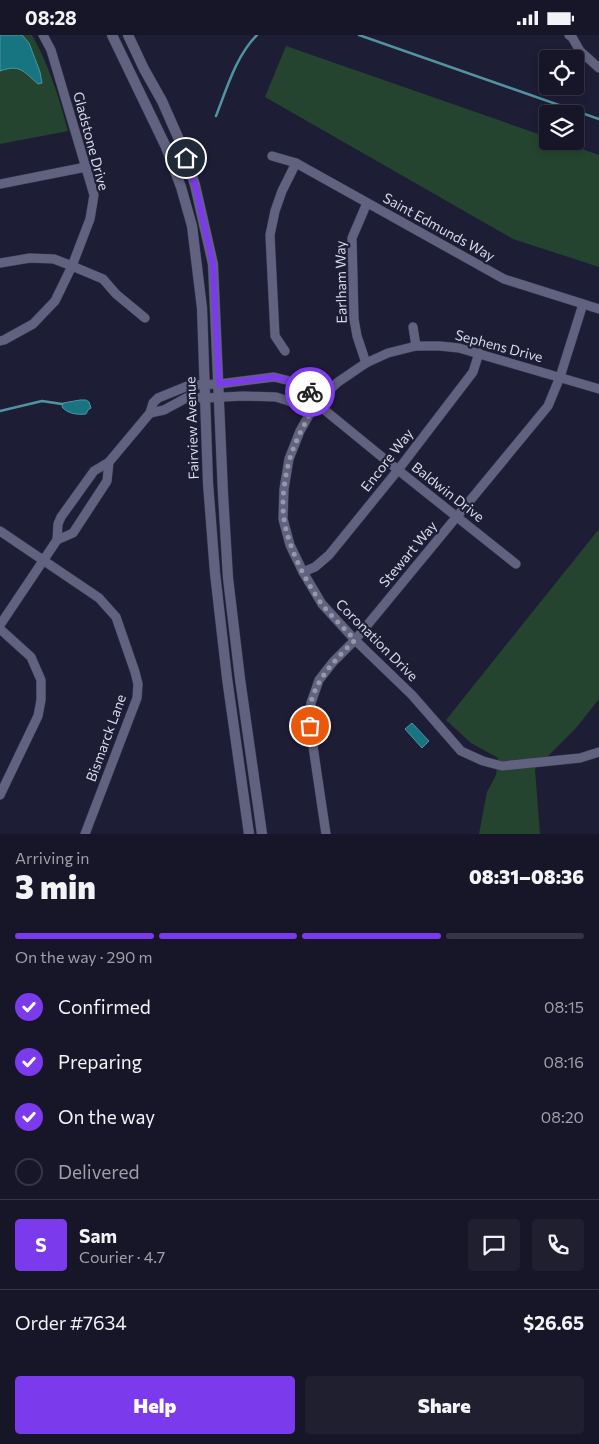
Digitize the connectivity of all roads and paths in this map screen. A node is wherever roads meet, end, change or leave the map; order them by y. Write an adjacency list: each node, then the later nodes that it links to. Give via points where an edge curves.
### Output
1 (43, 35): 8 (street, Gladstone Drive, via 51,50)
2 (112, 35): 24 (street, Fairview Avenue, via 182,187 198,266)
3 (128, 35): 23 (street, Fairview Avenue, via 162,101 195,185 213,264)
4 (571, 36): 5 (street, via 580,51)
5 (599, 68)
6 (272, 155): 7 (street, Saint Edmunds Way)
7 (296, 163): 10 (street, Saint Edmunds Way); 19 (street, via 274,211 270,235 275,336)
8 (86, 167): 9 (street); 12 (street, Gladstone Drive, via 94,195 90,219)
9 (0, 184)
10 (367, 203): 13 (street, Saint Edmunds Way, via 504,279); 21 (street, Earlham Way, via 352,238 354,319)
11 (0, 263): 12 (street, via 30,258 54,259)
12 (72, 266): 15 (street, via 103,279); 17 (street, Gladstone Drive, via 55,301 33,324)
13 (583, 304): 14 (street, Saint Edmunds Way); 22 (street, Stewart Way)
14 (599, 309)
15 (145, 318)
16 (413, 327): 18 (street)
17 (0, 341)
18 (416, 346): 20 (street, Sephens Drive, via 459,348); 21 (street, Sephens Drive)
19 (285, 351)
20 (479, 353): 22 (street, Sephens Drive); 31 (street, Encore Way, via 473,372)
21 (366, 363): 28 (street, Sephens Drive, via 338,382)
22 (560, 377): 25 (street, Sephens Drive); 32 (street, Stewart Way, via 548,406)
23 (219, 384): 24 (street, Baldwin Drive); 26 (street, Fairview Avenue); 28 (street, Baldwin Drive, via 274,377 298,383 310,391)
24 (205, 385): 27 (street, Fairview Avenue); 29 (street, Baldwin Drive, via 190,385 158,397)
25 (599, 389)
26 (220, 397): 27 (street); 28 (street, via 276,397 301,405); 44 (street, Fairview Avenue, via 228,579)
27 (205, 398): 29 (street, via 188,397 164,410); 43 (street, Fairview Avenue, via 215,573)
28 (316, 403): 31 (street, Baldwin Drive); 37 (street, Coronation Drive, via 300,431 284,489 284,519 290,545)
29 (150, 413): 30 (street, Baldwin Drive)
30 (109, 462): 34 (street, Baldwin Drive, via 94,471 61,517); 34 (street, Baldwin Drive, via 107,481 73,533)
31 (398, 470): 32 (street, Baldwin Drive); 37 (street, Encore Way, via 328,555)
32 (457, 516): 36 (street, Baldwin Drive); 39 (street, Stewart Way)
33 (0, 531): 35 (street, Bismarck Lane)
34 (57, 540): 35 (street, Baldwin Drive)
35 (44, 561): 38 (street, Baldwin Drive); 42 (street, Bismarck Lane, via 99,598 116,617 138,684 137,698)
36 (516, 564)
37 (303, 573): 39 (street, Coronation Drive, via 322,603)
38 (0, 627): 41 (street, via 32,657 41,680 38,716)
39 (355, 640): 40 (street, Coronation Drive, via 412,695 461,751 502,766 580,758); 45 (street, Stewart Way, via 320,680 311,703 310,726)
40 (599, 752)
41 (0, 795)
42 (85, 834)
43 (250, 834)
44 (262, 834)
45 (326, 834)

